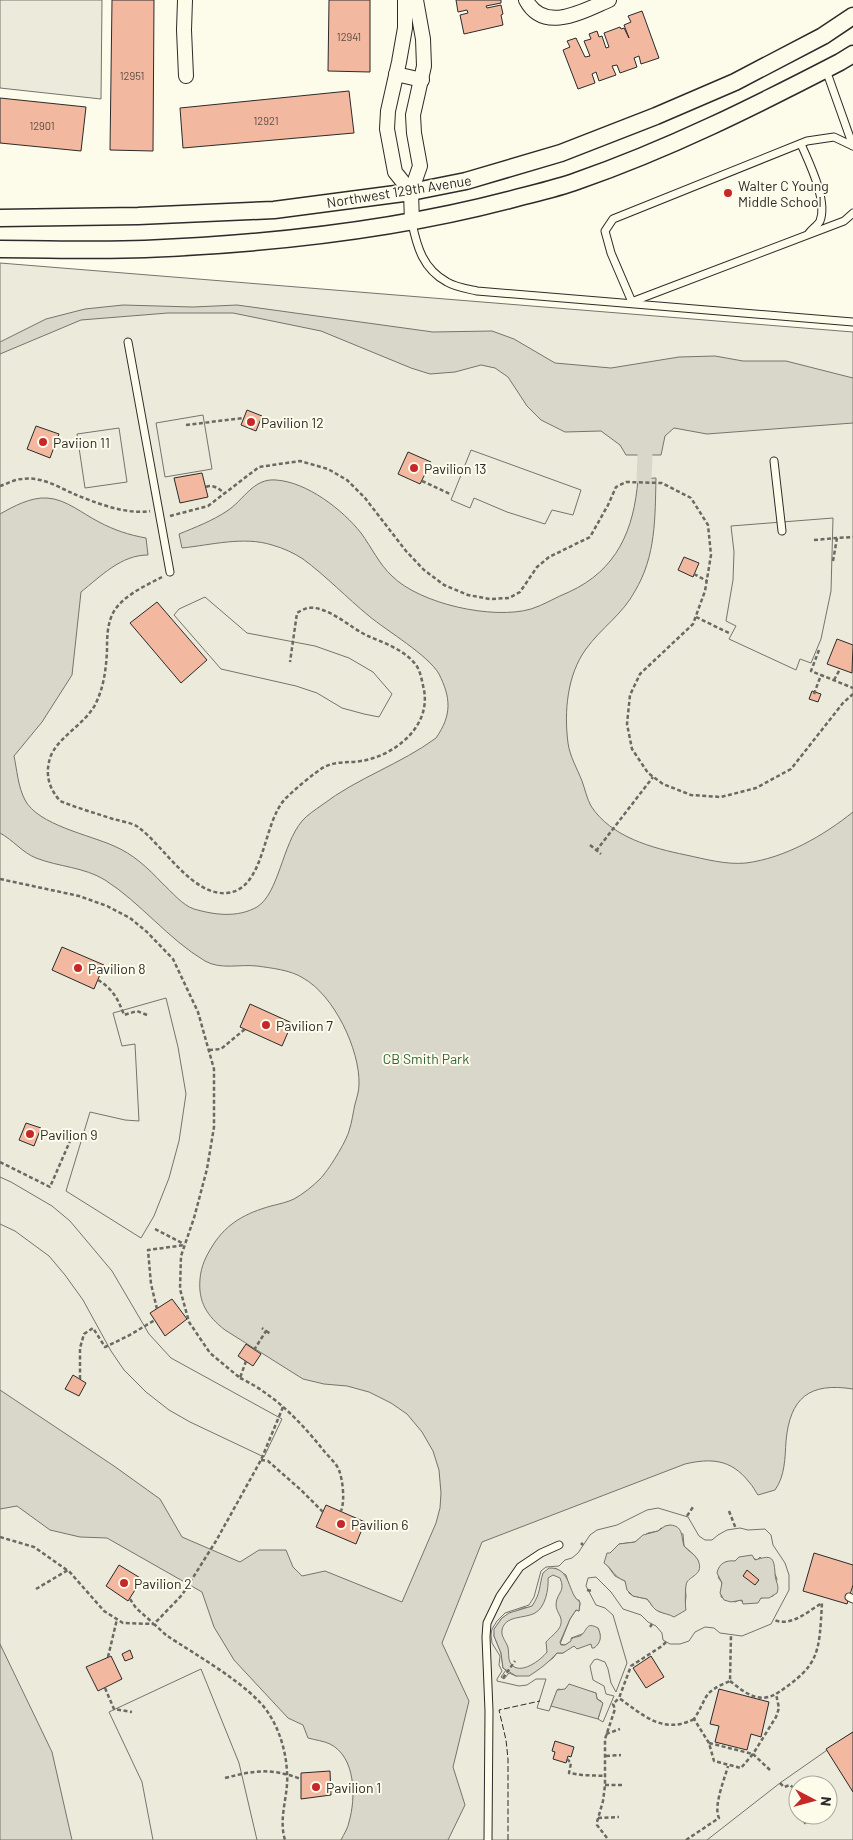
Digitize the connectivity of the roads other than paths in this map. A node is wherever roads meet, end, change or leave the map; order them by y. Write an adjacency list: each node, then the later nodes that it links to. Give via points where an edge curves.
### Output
1 (184, 0): 10 (street)
2 (405, 0): 9 (street, via 405,28)
3 (416, 0): 11 (street, via 423,39)
4 (526, 0): 5 (street, via 538,14 555,19)
5 (609, 0)
6 (853, 16): 14 (street, Northwest 129th Avenue, via 823,36 735,82 656,116 561,153 466,181)
7 (853, 54): 8 (street)
8 (826, 70): 13 (lane); 17 (street, via 670,146 575,182)
9 (396, 74): 11 (street); 14 (street, via 387,130 395,172)
10 (186, 76)
11 (422, 80): 14 (street, via 413,115 420,166)
12 (801, 144): 13 (lane, via 834,137); 18 (lane, via 817,181 821,204 820,221); 20 (lane, via 613,218 605,231)
13 (853, 146)
14 (411, 192): 16 (street, Northwest 129th Avenue, via 274,210 212,214); 17 (street)
15 (853, 213): 18 (lane, via 844,221)
16 (0, 218)
17 (412, 223): 19 (street, via 245,244 143,249); 20 (lane, via 425,263 448,283 477,291)
18 (807, 235): 20 (lane)
19 (0, 249)
20 (632, 302): 21 (lane)
21 (853, 322)
22 (128, 342): 25 (lane)
23 (774, 461): 24 (lane)
24 (782, 531)
25 (170, 572)
26 (559, 1544): 27 (lane, via 520,1567 500,1596 487,1623)
27 (488, 1840)

